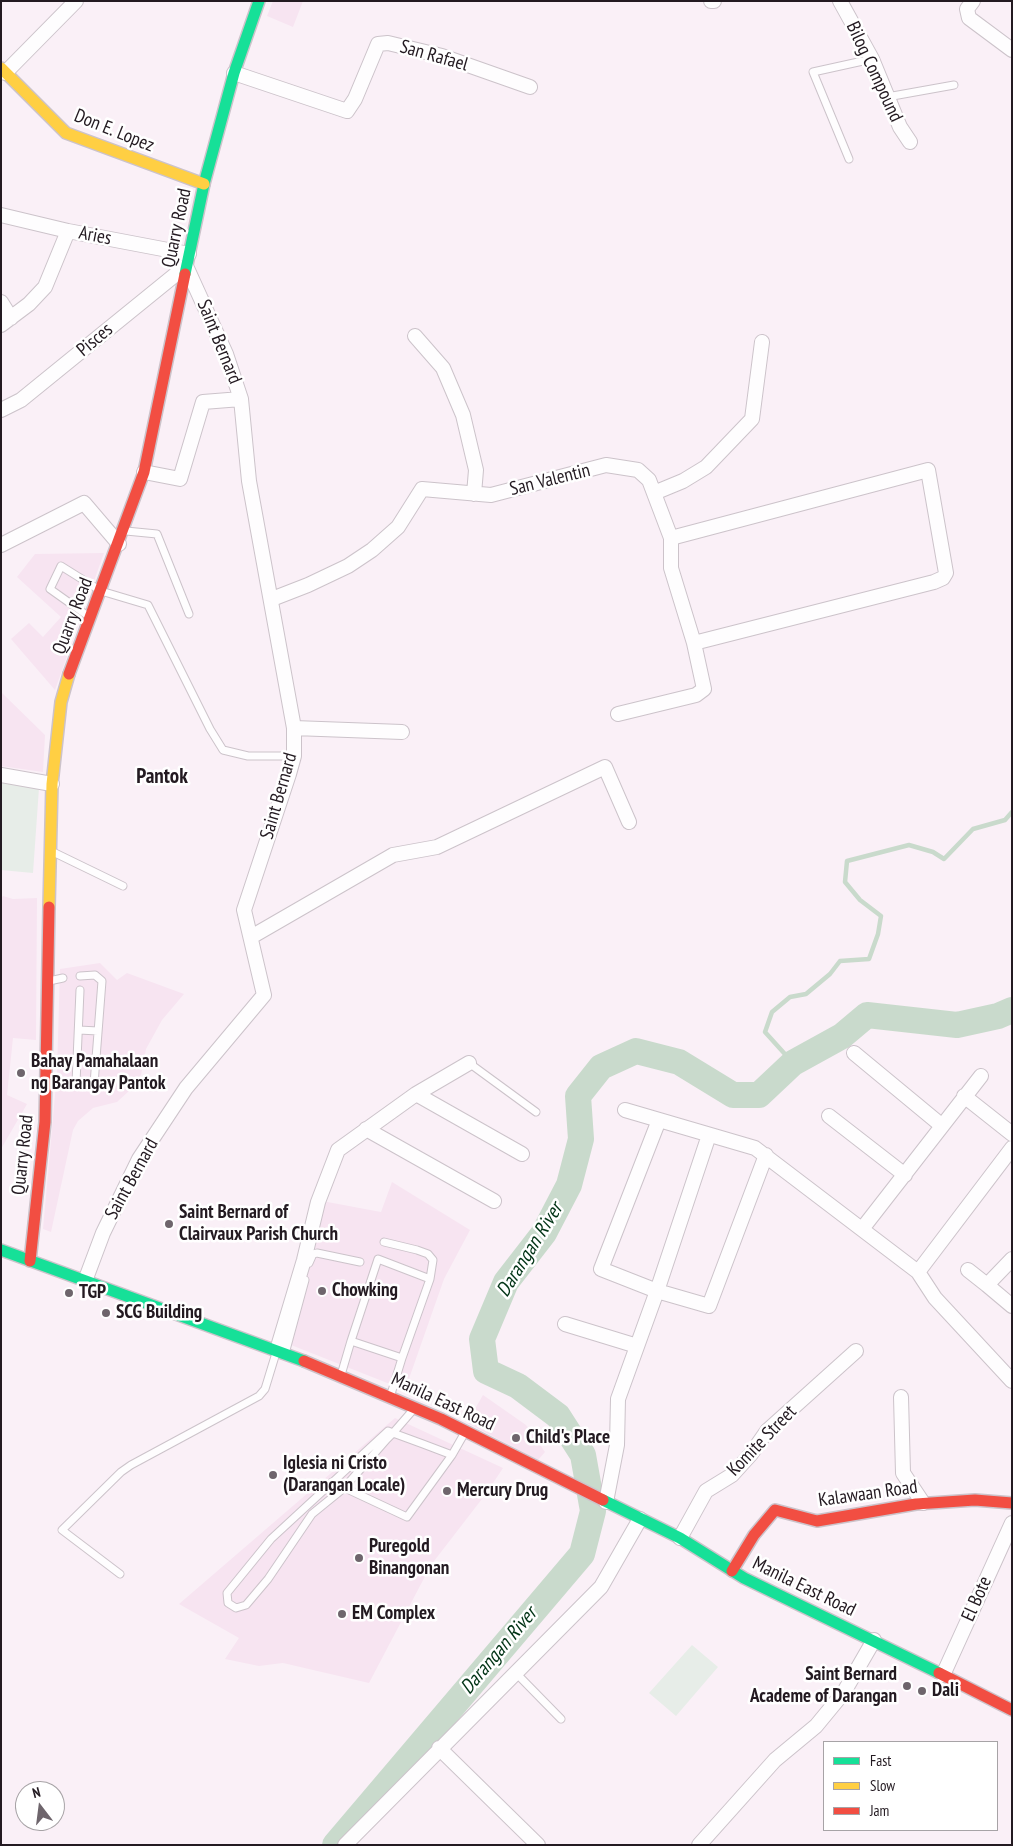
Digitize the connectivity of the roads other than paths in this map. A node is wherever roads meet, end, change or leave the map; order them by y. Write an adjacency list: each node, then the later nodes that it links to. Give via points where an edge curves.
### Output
1 (76, 1): 7 (street)
2 (259, 1): 8 (street, Quarry Road)
3 (840, 1): 6 (street, Bilog Compound)
4 (973, 1): 5 (street, via 967,9 969,18)
5 (1012, 50)
6 (872, 59): 11 (street, Bilog Compound); 13 (lane, via 813,72)
7 (3, 71): 14 (street, Don E. Lopez, via 66,133)
8 (234, 73): 10 (street, San Rafael, via 348,111 378,44 388,43 442,56); 14 (street, Quarry Road)
9 (954, 85): 11 (lane)
10 (530, 87)
11 (887, 97): 12 (street, Bilog Compound)
12 (910, 142)
13 (849, 160)
14 (204, 184): 17 (street, Quarry Road)
15 (1, 215): 16 (street, Aries)
16 (68, 231): 17 (street, Aries); 19 (street, via 45,287)
17 (188, 260): 22 (street, Saint Bernard); 23 (street, Pisces, via 21,400); 24 (street, Quarry Road)
18 (1, 302): 19 (street)
19 (6, 322)
20 (414, 336): 26 (street, via 443,368 463,416 476,470)
21 (762, 342): 25 (street, via 752,419 706,467 684,481)
22 (241, 399): 24 (street, via 203,402 180,479); 32 (street, Saint Bernard, via 249,481)
23 (1, 410)
24 (144, 472): 27 (street, Quarry Road)
25 (654, 493): 26 (street, San Valentin, via 649,480 638,470 606,465 492,495); 28 (street, San Valentin)
26 (474, 494): 32 (street, San Valentin, via 422,489 398,527 372,550 348,566)
27 (124, 530): 29 (street, Quarry Road); 33 (lane, via 157,534)
28 (671, 538): 35 (street, San Valentin, via 671,568); 35 (street, via 928,470 946,573 943,578)
29 (119, 544): 30 (street, via 84,503); 31 (street, Quarry Road)
30 (1, 545)
31 (101, 591): 34 (street, Quarry Road); 34 (lane, via 61,566 50,589); 39 (lane, via 148,605 223,750 248,756)
32 (272, 599): 37 (street, Saint Bernard)
33 (189, 614)
34 (91, 617): 41 (street, Quarry Road, via 61,702)
35 (694, 644): 36 (street, San Valentin, via 704,689 696,695)
36 (618, 714)
37 (294, 728): 38 (street); 39 (street, Saint Bernard)
38 (402, 732)
39 (294, 756): 45 (street, Saint Bernard, via 244,910)
40 (1, 775): 41 (street)
41 (52, 784): 43 (street, Quarry Road)
42 (630, 822): 45 (street, via 605,767 437,847 393,855)
43 (50, 850): 44 (lane); 48 (street, Quarry Road)
44 (123, 886)
45 (251, 937): 79 (street, Saint Bernard, via 264,995 186,1088 138,1159 103,1233)
46 (80, 976): 51 (lane, via 95,975 102,981)
47 (63, 978): 48 (lane)
48 (49, 981): 74 (street, Quarry Road, via 45,1122)
49 (80, 990): 50 (lane)
50 (78, 1030): 51 (lane); 51 (lane, via 76,1083 94,1084)
51 (98, 1031)
52 (854, 1053): 61 (street)
53 (469, 1063): 55 (street); 58 (lane)
54 (981, 1076): 56 (street)
55 (416, 1094): 63 (street); 66 (street)
56 (964, 1096): 61 (street); 62 (street)
57 (625, 1110): 60 (street)
58 (536, 1112)
59 (829, 1116): 68 (street)
60 (659, 1120): 64 (street); 81 (street, via 601,1269)
61 (941, 1125): 68 (street)
62 (1009, 1127)
63 (366, 1129): 69 (street); 87 (street, via 338,1150 318,1202)
64 (709, 1135): 67 (street, via 756,1148); 81 (street)
65 (1012, 1148): 77 (street)
66 (522, 1154)
67 (766, 1155): 70 (street); 81 (street, via 709,1306)
68 (905, 1175): 70 (street)
69 (494, 1201)
70 (862, 1229): 77 (street)
71 (384, 1242): 78 (lane, via 432,1257)
72 (1, 1250): 74 (street, Manila East Road)
73 (1012, 1259): 80 (street)
74 (30, 1261): 79 (street, Manila East Road)
75 (360, 1262): 87 (lane, via 313,1254)
76 (968, 1270): 80 (street)
77 (918, 1272): 90 (street, via 935,1298)
78 (430, 1279): 84 (lane, via 378,1259); 88 (lane)
79 (85, 1282): 87 (street, Manila East Road)
80 (987, 1284): 82 (street)
81 (657, 1291): 85 (street)
82 (1012, 1306)
83 (565, 1324): 85 (street)
84 (351, 1341): 88 (lane); 89 (lane)
85 (637, 1346): 99 (street, via 618,1399 617,1445)
86 (856, 1351): 104 (street, Komite Street, via 767,1431 732,1475 706,1491)
87 (281, 1352): 89 (street, Manila East Road); 106 (lane, via 259,1396 131,1465 62,1530)
88 (402, 1358): 91 (lane)
89 (341, 1376): 91 (street, Manila East Road)
90 (1012, 1381)
91 (390, 1397): 93 (street, Manila East Road)
92 (901, 1397): 100 (street, via 903,1473)
93 (416, 1408): 94 (street, Manila East Road); 95 (lane)
94 (466, 1431): 96 (lane); 99 (street, Manila East Road)
95 (393, 1433): 96 (lane); 97 (lane, via 388,1431); 98 (lane)
96 (452, 1455): 98 (lane, via 407,1517)
97 (332, 1482): 98 (lane); 98 (lane, via 271,1539 227,1593 228,1603 236,1608 246,1605 268,1579 312,1514)
98 (344, 1488)
99 (605, 1501): 102 (street, Manila East Road)
100 (923, 1503): 101 (street, Kalawaan Road, via 976,1500); 105 (street, Kalawaan Road, via 817,1521 775,1510 754,1534)
101 (1012, 1503)
102 (640, 1519): 104 (street, Manila East Road); 108 (street, via 601,1587)
103 (1012, 1523): 109 (street, El Bote)
104 (680, 1538): 105 (street, Manila East Road)
105 (732, 1571): 107 (street, Manila East Road)
106 (120, 1574)
107 (874, 1640): 109 (street, Manila East Road); 115 (street, via 844,1692 816,1726 775,1760)
108 (514, 1672): 111 (lane); 112 (street)
109 (943, 1675): 110 (street, Manila East Road)
110 (1012, 1710)
111 (561, 1720)
112 (439, 1748): 113 (street); 114 (street)
113 (345, 1845)
114 (538, 1845)
115 (699, 1845)

